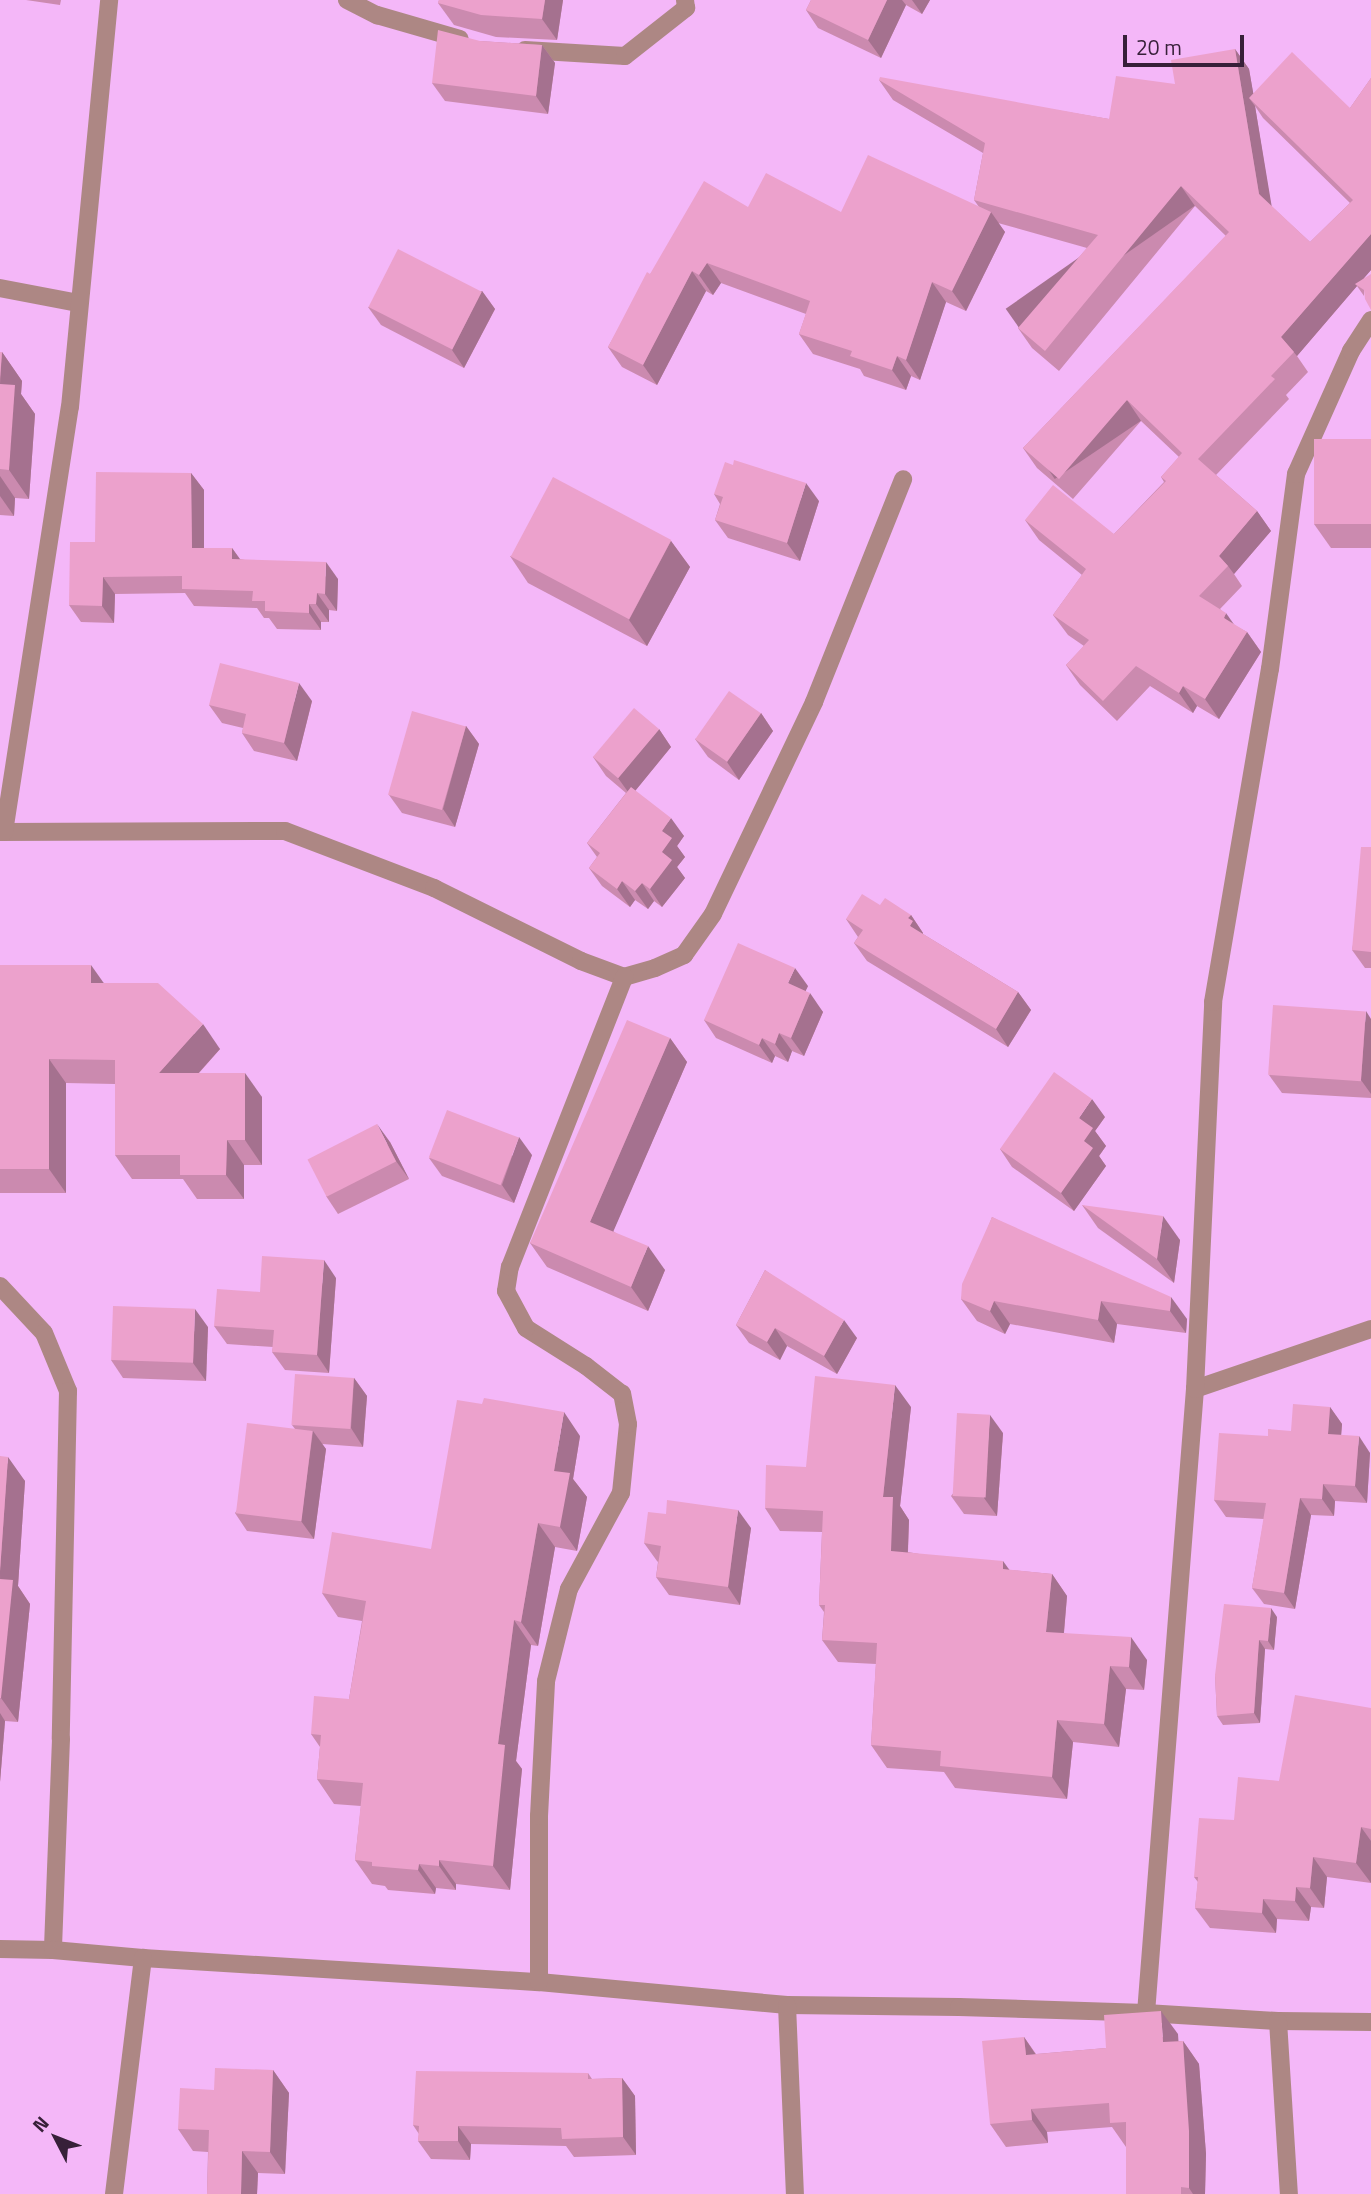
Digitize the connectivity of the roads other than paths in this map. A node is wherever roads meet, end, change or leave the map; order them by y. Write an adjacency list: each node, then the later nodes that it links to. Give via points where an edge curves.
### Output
1 (108, 0): 7 (street)
2 (347, 0): 4 (street, via 377,15)
3 (685, 0): 5 (street, via 686,8 625,56)
4 (482, 45)
5 (507, 49)
6 (0, 288): 7 (street)
7 (78, 303): 10 (street, via 70,407)
8 (1371, 320): 14 (street, via 1351,351 1296,474 1270,669 1213,1002)
9 (903, 479): 11 (street, via 814,702 713,914 684,955)
10 (2, 832): 11 (street, via 285,831 434,888 581,961)
11 (624, 977): 18 (street, via 510,1267 506,1291 526,1328 622,1394 628,1424 621,1493 569,1589 546,1681 539,1816)
12 (0, 1286): 16 (street, via 44,1332 68,1391)
13 (1371, 1329): 14 (street)
14 (1195, 1389): 20 (street)
15 (0, 1949): 16 (street)
16 (52, 1950): 17 (street)
17 (143, 1958): 18 (street); 23 (street)
18 (539, 1982): 19 (street)
19 (787, 2005): 20 (street); 24 (street)
20 (1146, 2013): 21 (street)
21 (1278, 2021): 22 (street); 25 (street)
22 (1371, 2022)
23 (114, 2194)
24 (795, 2194)
25 (1289, 2194)

